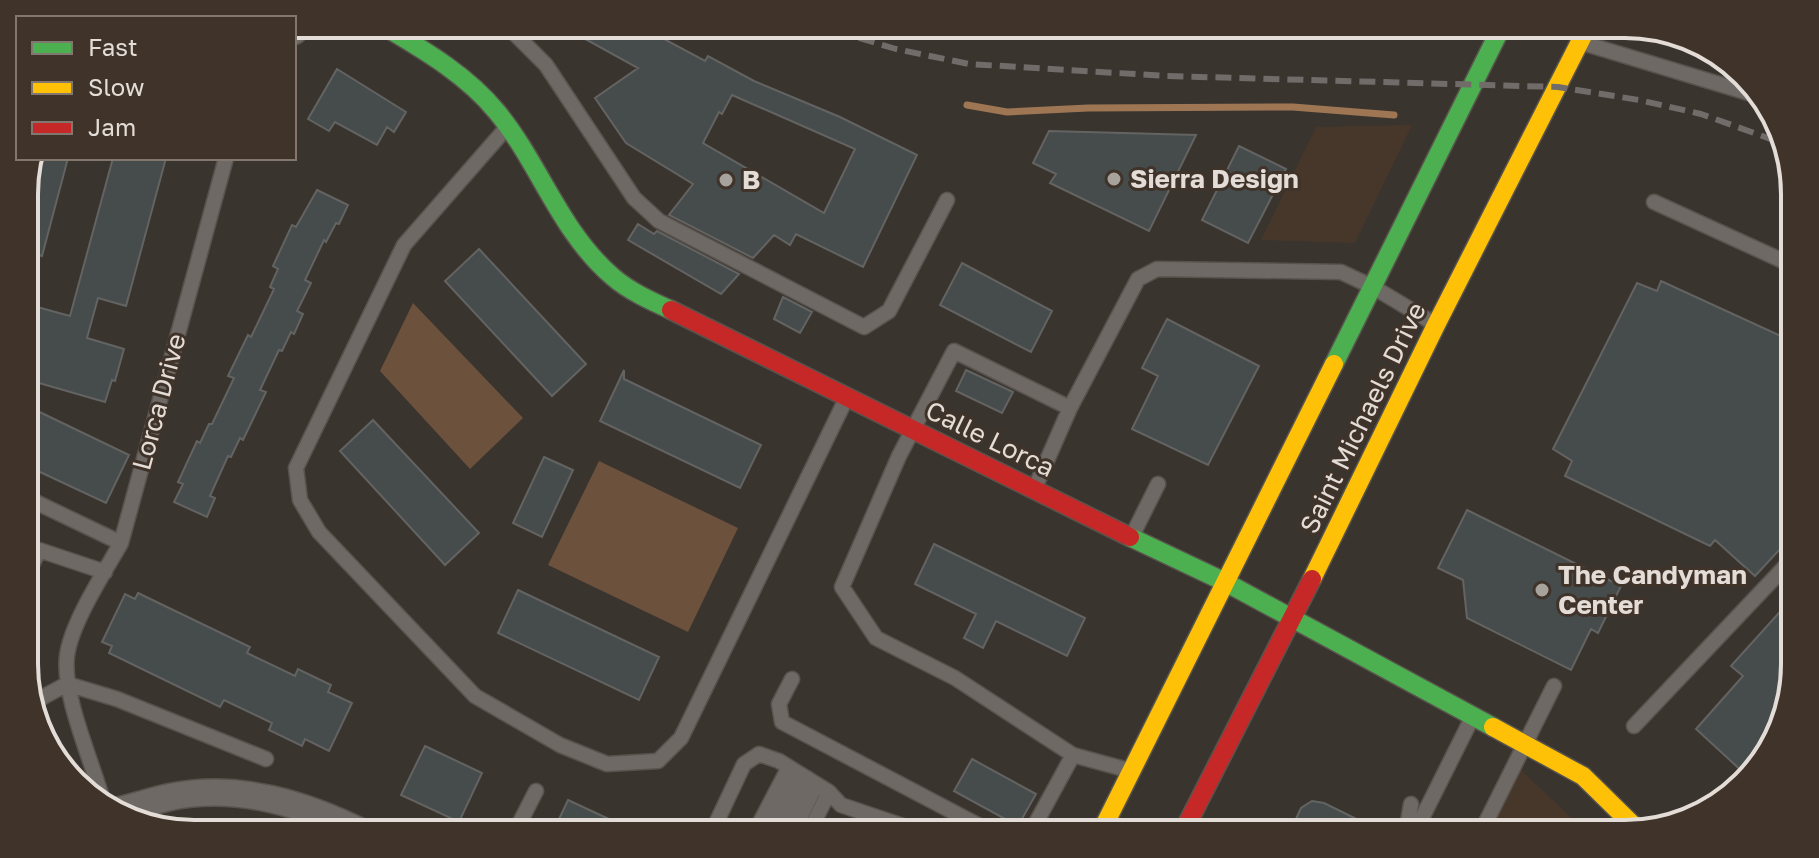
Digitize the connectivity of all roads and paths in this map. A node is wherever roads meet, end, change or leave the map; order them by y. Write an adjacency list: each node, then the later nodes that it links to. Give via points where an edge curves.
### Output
1 (403, 38): 7 (main road, Calle Lorca, via 456,71)
2 (519, 38): 9 (lane, via 546,65 634,198 659,221 864,327 889,311)
3 (1496, 38): 12 (main road, Saint Michaels Drive)
4 (1582, 38): 5 (main road, Saint Michaels Drive)
5 (1580, 42): 6 (lane); 13 (main road, Saint Michaels Drive)
6 (1741, 91)
7 (508, 126): 14 (main road, Calle Lorca, via 580,241 614,278); 14 (lane, via 404,245 296,468 300,500 319,532 475,696 560,745 607,764 658,761 681,738)
8 (225, 160): 21 (lane, Lorca Drive)
9 (947, 200)
10 (1654, 202): 11 (lane)
11 (1781, 260)
12 (1373, 287): 13 (lane); 15 (lane, via 1341,272 1157,269 1138,279); 25 (main road, Saint Michaels Drive)
13 (1436, 325): 26 (main road, Saint Michaels Drive)
14 (846, 398): 16 (main road, Calle Lorca)
15 (1070, 408): 16 (lane, via 954,351); 18 (lane)
16 (912, 430): 18 (main road, Calle Lorca); 34 (lane, via 842,587 876,638 955,678)
17 (1158, 484): 20 (lane)
18 (1034, 490): 20 (main road, Calle Lorca)
19 (38, 503): 21 (lane)
20 (1132, 536): 25 (main road, Calle Lorca)
21 (121, 543): 24 (lane, Lorca Drive)
22 (38, 552): 24 (lane)
23 (1781, 571): 32 (lane)
24 (105, 572): 28 (lane, Lorca Drive, via 74,631)
25 (1225, 582): 26 (main road, Calle Lorca); 36 (main road, Saint Michaels Drive)
26 (1293, 618): 31 (main road, Calle Lorca); 54 (main road, Saint Michaels Drive)
27 (792, 679): 51 (lane, via 779,704 782,722)
28 (67, 684): 30 (lane); 35 (lane); 38 (lane)
29 (1554, 686): 33 (lane)
30 (42, 698)
31 (1473, 716): 33 (main road, Calle Lorca); 56 (lane)
32 (1634, 726)
33 (1525, 743): 57 (lane); 58 (main road, Calle Lorca, via 1583,776)
34 (1073, 755): 36 (lane); 52 (lane)
35 (266, 759)
36 (1132, 771): 53 (main road, Saint Michaels Drive)
37 (808, 779): 44 (lane, via 759,754 744,764); 45 (lane); 46 (lane); 47 (lane); 48 (lane); 49 (lane); 50 (lane, via 841,805)
38 (99, 788)
39 (536, 791): 43 (lane)
40 (1411, 804): 55 (lane)
41 (132, 807): 42 (street, via 220,792 278,799)
42 (306, 820)
43 (521, 820)
44 (718, 820)
45 (768, 820)
46 (778, 820)
47 (788, 820)
48 (796, 820)
49 (808, 820)
50 (887, 820)
51 (968, 820)
52 (1038, 820)
53 (1107, 820)
54 (1189, 820)
55 (1408, 820)
56 (1421, 820)
57 (1487, 820)
58 (1628, 820)

